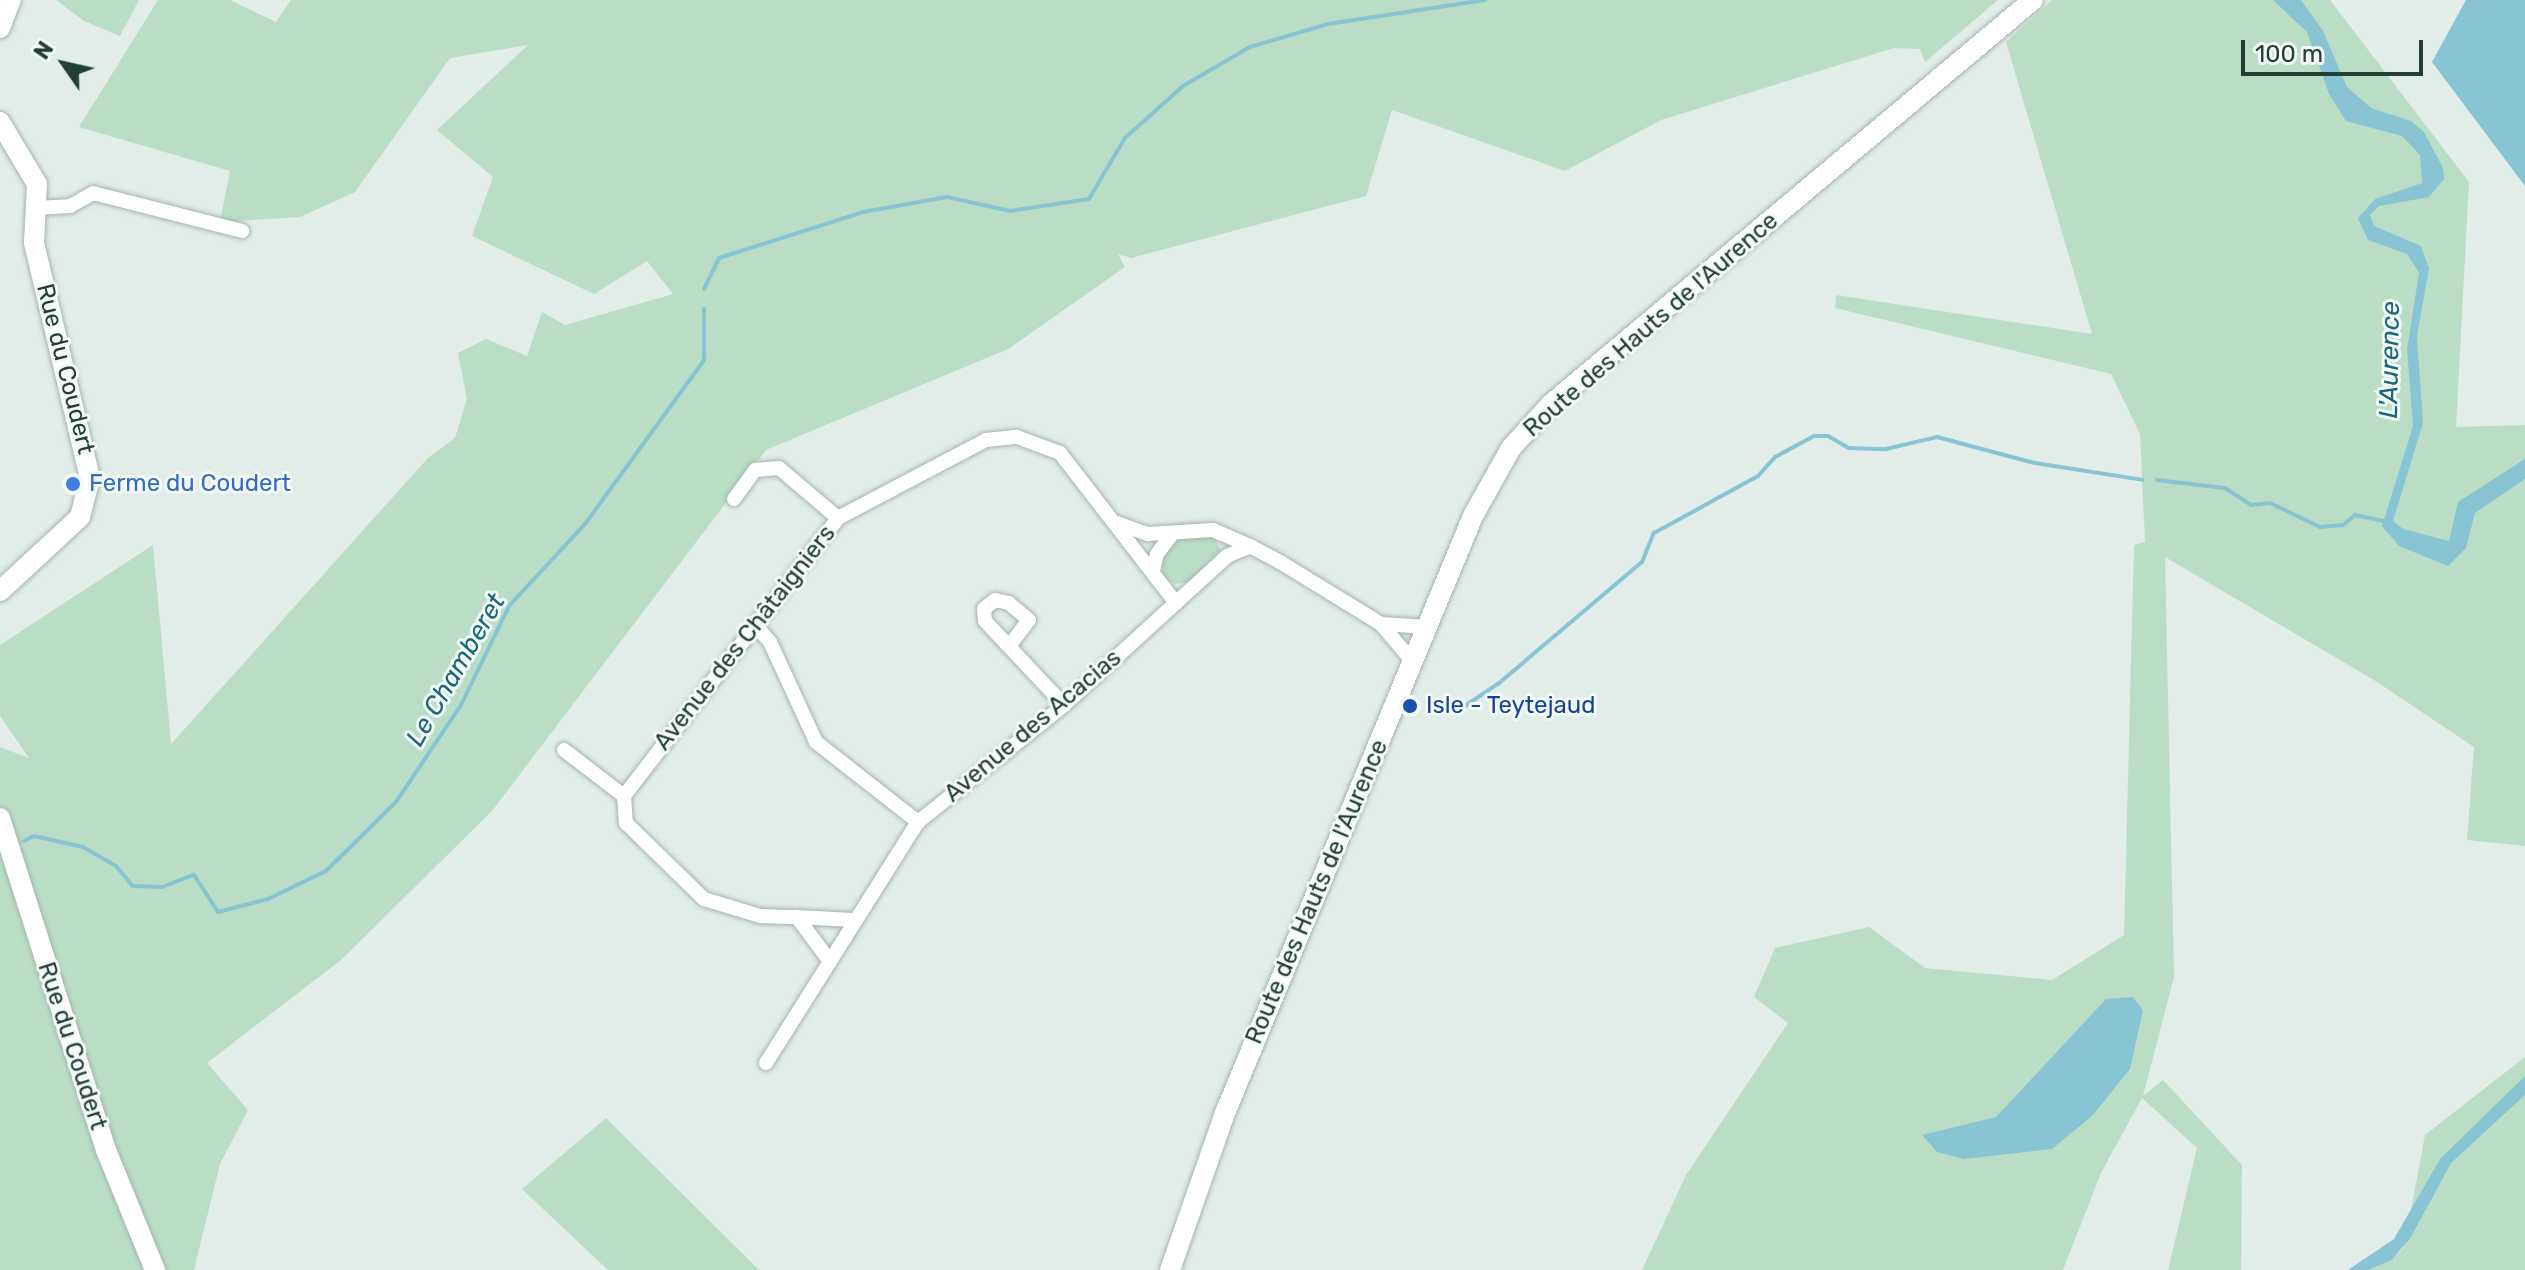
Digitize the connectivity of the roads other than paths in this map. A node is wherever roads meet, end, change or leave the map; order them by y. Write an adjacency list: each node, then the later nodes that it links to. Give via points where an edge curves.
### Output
1 (11, 0): 3 (main road)
2 (2033, 0): 17 (main road, Route des Hauts de l'Aurence, via 1528,428 1473,516)
3 (0, 28)
4 (0, 122): 5 (main road, Rue du Coudert, via 37,184)
5 (34, 208): 6 (street, via 79,202 93,193); 13 (main road, Rue du Coudert, via 34,243 90,478 80,517)
6 (242, 231)
7 (734, 499): 8 (street, via 755,470 779,468)
8 (838, 518): 9 (street, Avenue des Châtaigniers, via 986,440 1017,437 1060,453); 15 (street, Avenue des Châtaigniers)
9 (1117, 523): 10 (street, via 1148,534); 12 (street, Avenue des Châtaigniers)
10 (1173, 533): 11 (street, via 1213,530); 12 (street, via 1157,554)
11 (1250, 546): 14 (street, Avenue des Acacias, via 1227,556); 16 (street)
12 (1153, 571): 14 (street, Avenue des Châtaigniers)
13 (0, 591)
14 (1175, 602): 20 (street, Avenue des Acacias)
15 (754, 624): 22 (street, Avenue des Châtaigniers); 24 (street, via 770,642 816,742)
16 (1381, 624): 17 (street); 19 (street)
17 (1428, 627): 19 (main road, Route des Hauts de l'Aurence)
18 (1010, 645): 20 (street)
19 (1413, 662): 30 (main road, Route des Hauts de l'Aurence, via 1225,1113)
20 (1064, 705): 24 (street, Avenue des Acacias)
21 (564, 750): 22 (street)
22 (624, 796): 25 (street, via 626,823 704,899 760,916)
23 (0, 818): 29 (main road, Rue du Coudert, via 106,1150)
24 (918, 822): 26 (street, Avenue des Acacias)
25 (797, 917): 26 (street); 27 (street)
26 (853, 920): 27 (street, Avenue des Acacias)
27 (829, 960): 28 (street, Avenue des Acacias)
28 (766, 1063)
29 (155, 1270)
30 (1170, 1270)

